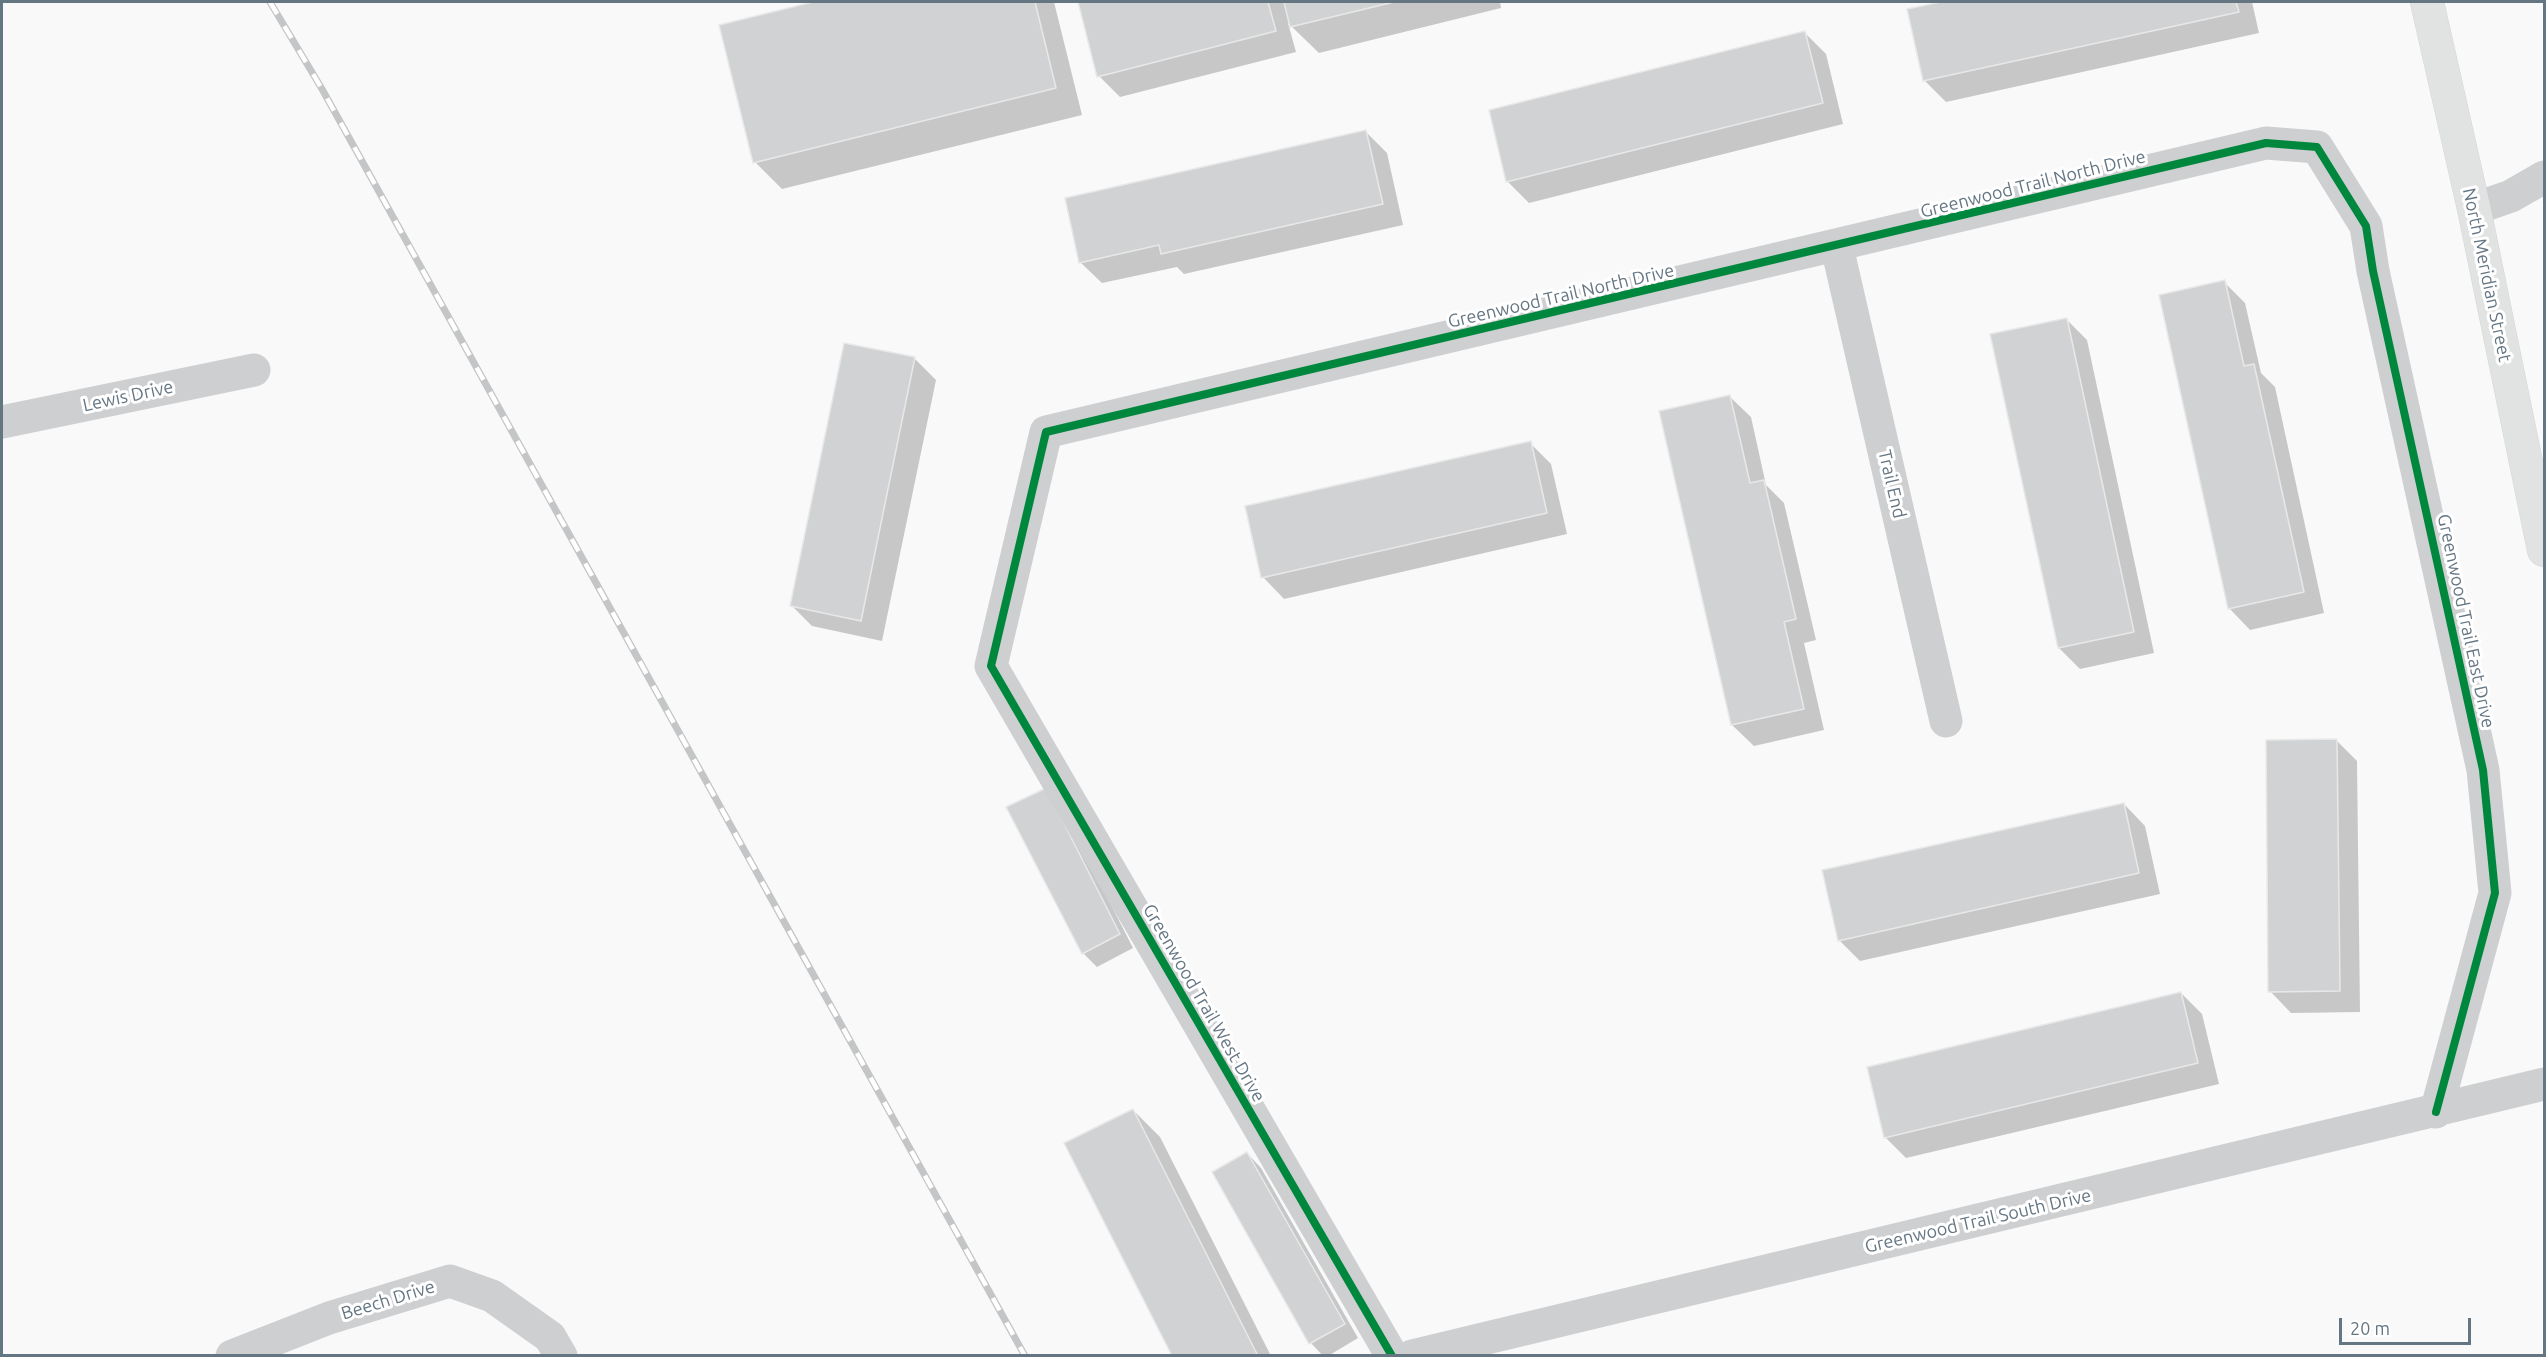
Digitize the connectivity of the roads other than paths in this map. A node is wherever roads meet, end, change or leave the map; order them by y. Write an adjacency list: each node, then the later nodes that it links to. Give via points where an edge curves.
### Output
1 (2427, 2): 4 (main road, North Meridian Street)
2 (2317, 147): 5 (street, Greenwood Trail North Drive, via 2266,143); 12 (street, Greenwood Trail East Drive, via 2366,226 2483,770 2495,893)
3 (2544, 177): 4 (street)
4 (2474, 209): 8 (main road, North Meridian Street)
5 (1837, 247): 9 (street, Greenwood Trail North Drive, via 1046,432); 10 (street, Trail End)
6 (254, 370): 7 (street, Lewis Drive)
7 (2, 422)
8 (2544, 550)
9 (991, 666): 15 (street, Greenwood Trail West Drive)
10 (1946, 721)
11 (2544, 1084): 12 (street, Greenwood Trail South Drive)
12 (2436, 1113): 16 (street, Greenwood Trail South Drive)
13 (232, 1356): 14 (street, Beech Drive, via 329,1318 450,1281 492,1296 550,1337)
14 (561, 1356)
15 (1392, 1356)
16 (1412, 1356)

